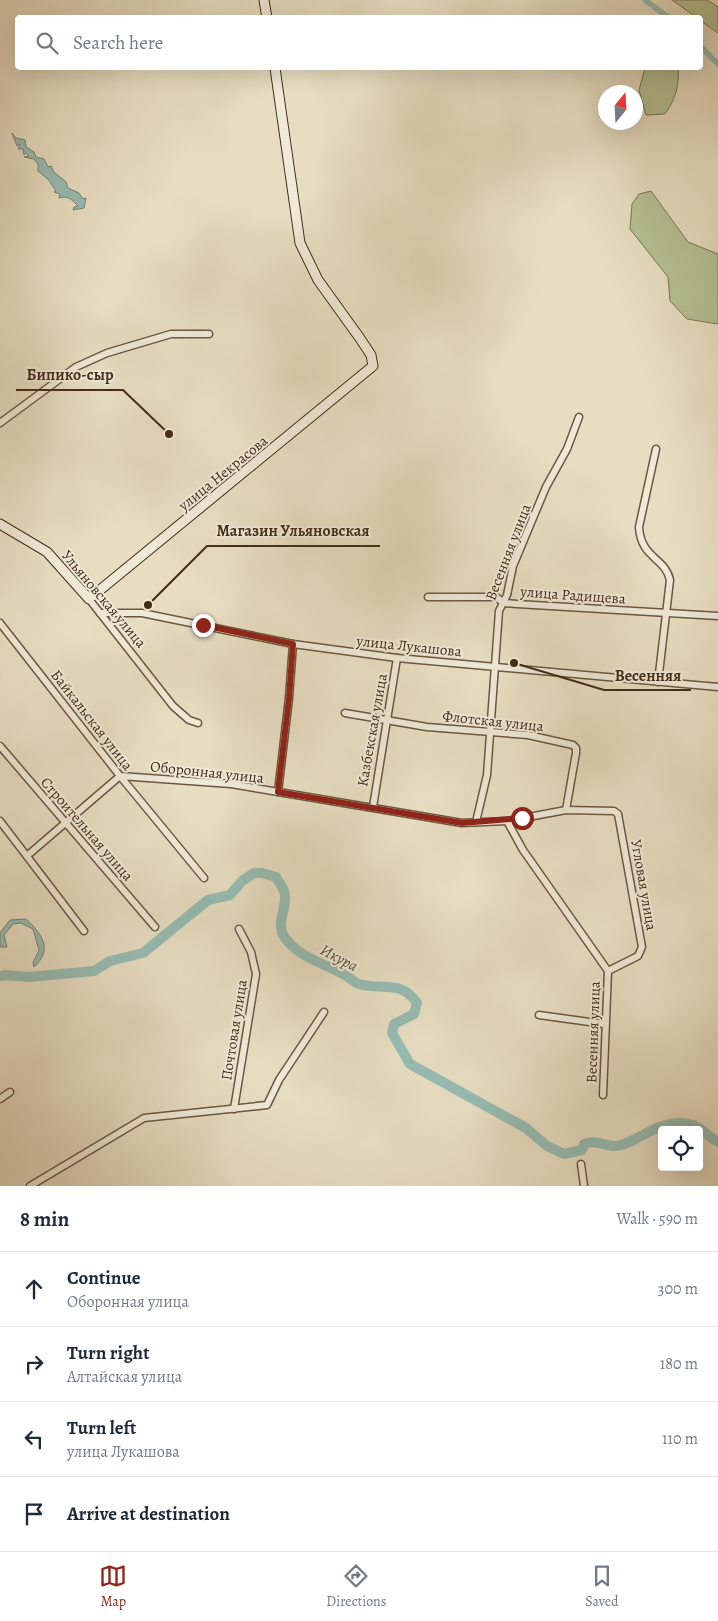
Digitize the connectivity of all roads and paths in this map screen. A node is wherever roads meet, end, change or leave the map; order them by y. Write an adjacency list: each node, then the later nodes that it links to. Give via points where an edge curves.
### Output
1 (264, 0): 2 (street)
2 (267, 15)
3 (275, 70): 10 (street, улица Некрасова, via 300,244 318,280 359,337 374,366)
4 (209, 334): 6 (street, via 171,334 107,353 76,367)
5 (580, 417): 11 (street, Весенняя улица, via 513,566)
6 (0, 423)
7 (656, 449): 13 (street, via 639,527 645,550 670,580)
8 (0, 524): 10 (street, Ульяновская улица, via 47,552)
9 (428, 596): 11 (street, улица Радищева, via 496,597)
10 (88, 599): 12 (street, Ульяновская улица)
11 (504, 603): 13 (street, улица Радищева); 18 (street, Весенняя улица, via 497,620)
12 (100, 613): 16 (street, улица Лукашова, via 142,613); 23 (street, Ульяновская улица, via 173,706 188,720)
13 (667, 613): 14 (street, улица Радищева); 19 (street)
14 (718, 616)
15 (0, 623): 26 (street, Байкальская улица)
16 (293, 644): 17 (street, улица Лукашова); 27 (street)
17 (397, 658): 18 (street, улица Лукашова); 22 (street, Казбекская улица)
18 (494, 667): 19 (street, улица Лукашова); 24 (street, Весенняя улица)
19 (658, 682): 20 (street, улица Лукашова)
20 (718, 687)
21 (345, 713): 22 (street, Флотская улица)
22 (387, 719): 24 (street, Флотская улица, via 427,727); 28 (street, Казбекская улица)
23 (198, 723)
24 (491, 733): 29 (street, Флотская улица, via 528,735 576,748); 33 (street, Весенняя улица, via 487,775)
25 (0, 746): 34 (street, Строительная улица)
26 (120, 776): 27 (street, Оборонная улица, via 231,784); 34 (street); 36 (street, Байкальская улица)
27 (278, 792): 28 (street, Оборонная улица)
28 (372, 806): 33 (street, Оборонная улица, via 462,823)
29 (566, 810): 30 (street, Оборонная улица, via 614,811); 32 (street, Оборонная улица)
30 (618, 814): 40 (street, Угловая улица, via 642,947 638,956)
31 (0, 821): 35 (street)
32 (508, 821): 33 (street, Оборонная улица); 40 (street, Весенняя улица, via 524,850)
33 (476, 822)
34 (65, 823): 35 (street); 37 (street, Строительная улица)
35 (28, 855): 39 (street)
36 (204, 878)
37 (155, 927)
38 (239, 929): 47 (street, Почтовая улица, via 251,952 256,974)
39 (84, 930)
40 (608, 971): 43 (street, Весенняя улица)
41 (324, 1012): 47 (street, via 279,1080 267,1105)
42 (539, 1015): 43 (street)
43 (604, 1024): 45 (street, Весенняя улица)
44 (10, 1092): 46 (street)
45 (603, 1095)
46 (0, 1099)
47 (234, 1109): 49 (street, via 144,1118)
48 (581, 1164): 50 (street)
49 (30, 1186)
50 (584, 1186)

